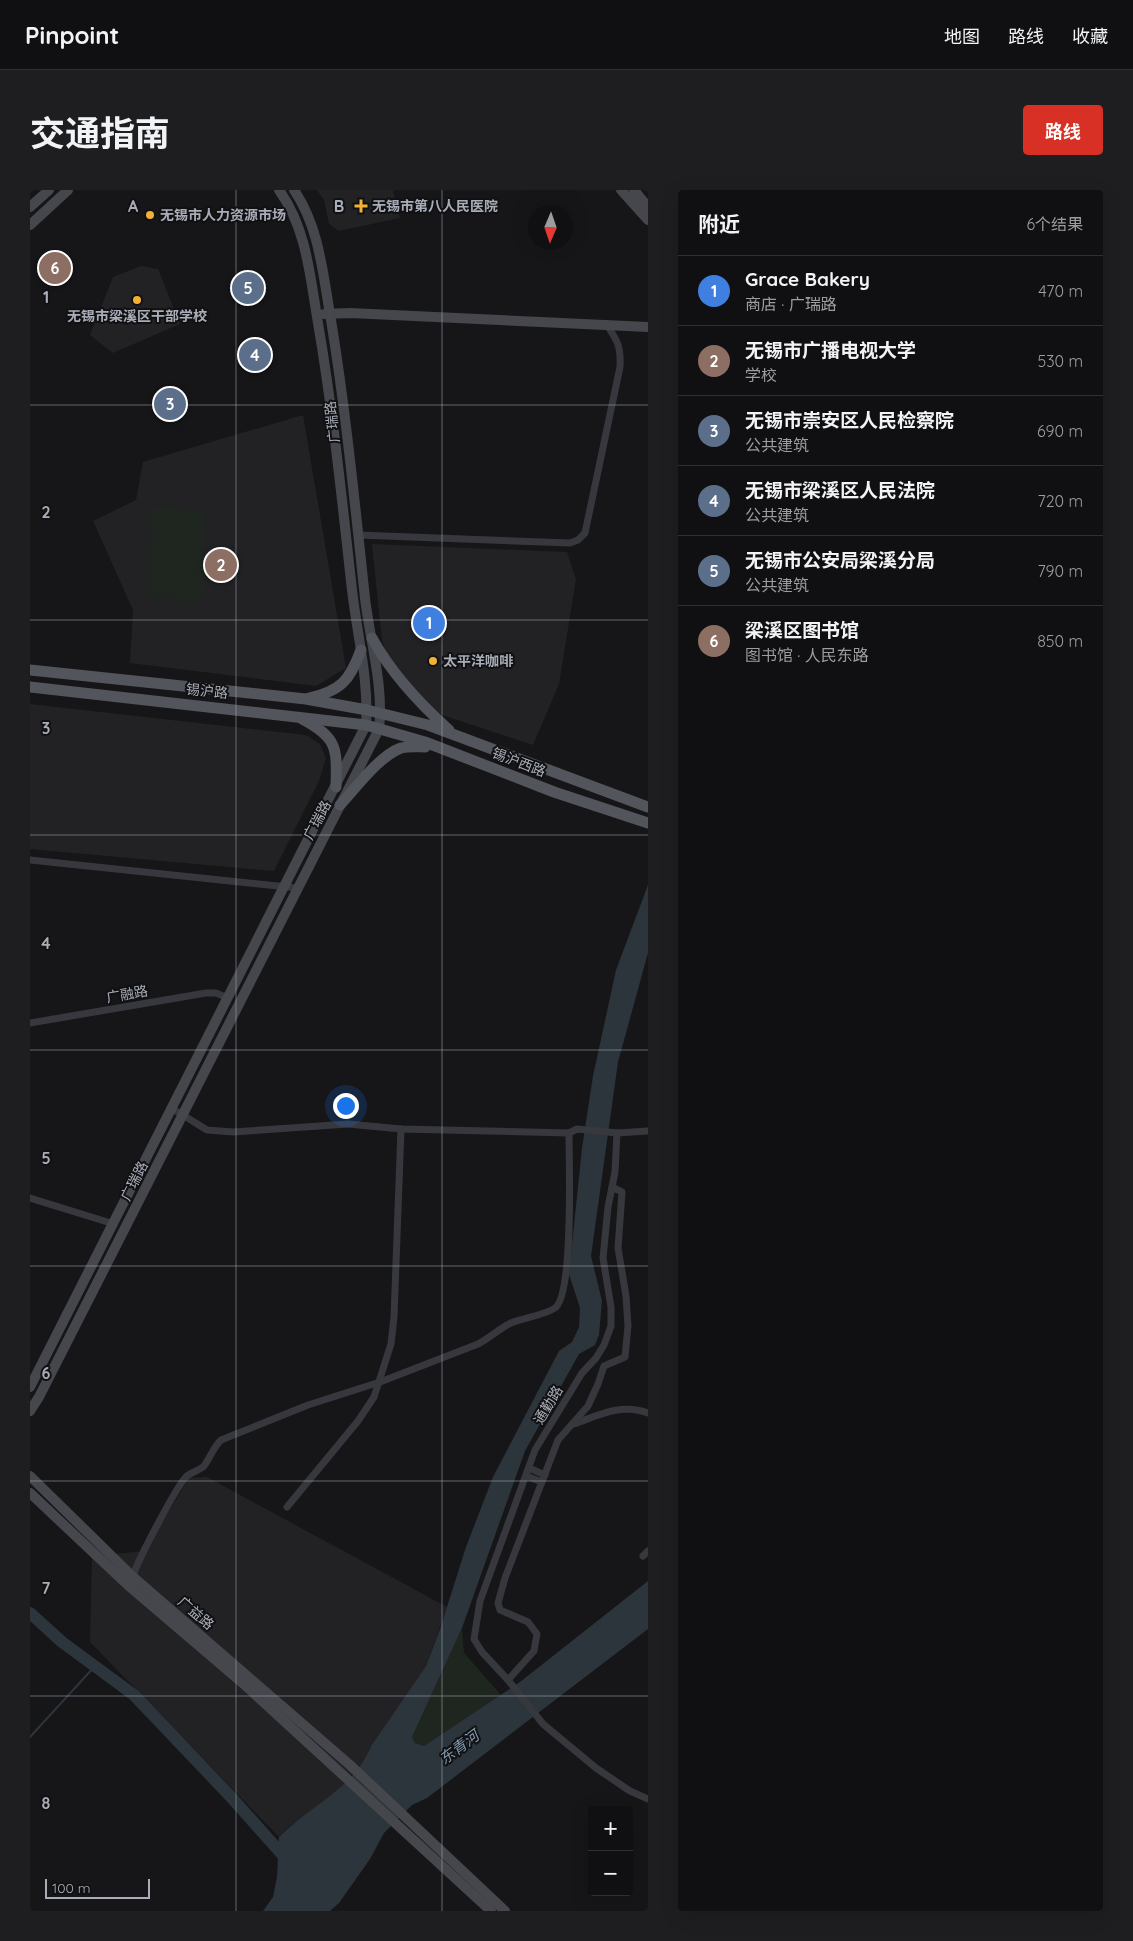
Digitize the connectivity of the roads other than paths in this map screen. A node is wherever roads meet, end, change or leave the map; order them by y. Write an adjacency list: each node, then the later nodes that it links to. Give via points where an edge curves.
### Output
1 (49, 190): 7 (main road)
2 (68, 190): 10 (main road)
3 (279, 190): 12 (main road, 广瑞路, via 297,221 306,246)
4 (294, 190): 11 (main road, 广瑞路, via 318,243)
5 (621, 190): 9 (main road)
6 (634, 190): 8 (main road)
7 (30, 207)
8 (648, 207)
9 (648, 220)
10 (30, 225)
11 (329, 313): 12 (main road); 13 (main road); 15 (main road, 广瑞路, via 342,387)
12 (317, 315): 17 (main road, 广瑞路)
13 (606, 324): 14 (main road); 15 (street, via 617,339 621,352 620,368 584,533 578,540 570,543)
14 (648, 327)
15 (358, 535): 16 (main road, 广瑞路)
16 (372, 638): 22 (main road, 广瑞路); 26 (main road, via 409,690)
17 (361, 650): 20 (main road, via 354,671 340,686); 21 (main road, 广瑞路)
18 (30, 670): 20 (main road, 锡沪路)
19 (30, 688): 23 (main road, 锡沪路)
20 (306, 699): 21 (main road, 锡沪路)
21 (367, 710): 22 (main road, 锡沪路); 24 (main road, 广瑞路)
22 (381, 714): 25 (main road, 广瑞路); 26 (main road, 锡沪路)
23 (296, 716): 24 (main road, 锡沪路); 28 (main road, via 329,738 336,760)
24 (366, 725): 25 (main road, 锡沪路); 28 (main road, 广瑞路)
25 (379, 729): 27 (main road, 锡沪西路); 29 (main road, 广瑞路)
26 (454, 734): 30 (main road, 锡沪路)
27 (440, 748): 29 (main road, via 411,746 389,754); 31 (main road, 锡沪西路, via 554,792)
28 (336, 786): 33 (main road, 广瑞路)
29 (340, 805): 34 (main road, 广瑞路)
30 (648, 807)
31 (648, 823)
32 (30, 860): 33 (street)
33 (284, 886): 34 (street); 35 (main road, 广瑞路)
34 (297, 888): 38 (main road, 广瑞路)
35 (228, 998): 36 (street, 广融路, via 206,993); 37 (main road, 广瑞路)
36 (30, 1023)
37 (172, 1109): 38 (street); 45 (main road, 广瑞路)
38 (183, 1115): 39 (street, via 206,1130 233,1132 348,1124); 48 (main road, 广瑞路)
39 (401, 1129): 42 (street); 46 (street, via 394,1317 391,1344)
40 (648, 1131): 41 (street)
41 (617, 1133): 42 (street, via 577,1129); 43 (street, 通勤路)
42 (569, 1134): 46 (street, via 569,1252 561,1300 554,1308 509,1324 478,1344)
43 (612, 1187): 50 (street, via 622,1192 618,1248 628,1326 625,1357 604,1366 588,1406); 51 (street, 通勤路, via 603,1258 612,1307 611,1326 604,1346 582,1373 535,1450)
44 (30, 1198): 45 (street)
45 (114, 1224): 47 (main road, 广瑞路)
46 (380, 1382): 56 (street, via 358,1421); 57 (street, via 308,1405 221,1440 203,1468 184,1480)
47 (30, 1387)
48 (30, 1411)
49 (648, 1413): 50 (street, via 636,1408 615,1410)
50 (574, 1424): 54 (street, via 558,1440)
51 (529, 1468): 53 (street, 通勤路); 54 (street)
52 (30, 1476): 57 (main road, 广益路)
53 (526, 1476): 54 (street); 59 (street, 通勤路, via 480,1601 474,1639)
54 (544, 1478): 59 (street, via 498,1603 500,1610 528,1622 537,1634 534,1651)
55 (30, 1493): 58 (main road, 广益路)
56 (287, 1507)
57 (132, 1576): 58 (street); 62 (main road, 广益路, via 350,1765)
58 (130, 1587): 61 (main road, 广益路, via 246,1686)
59 (508, 1680): 60 (street, 通勤路, via 543,1724 596,1768)
60 (648, 1799)
61 (491, 1911)
62 (505, 1911)

